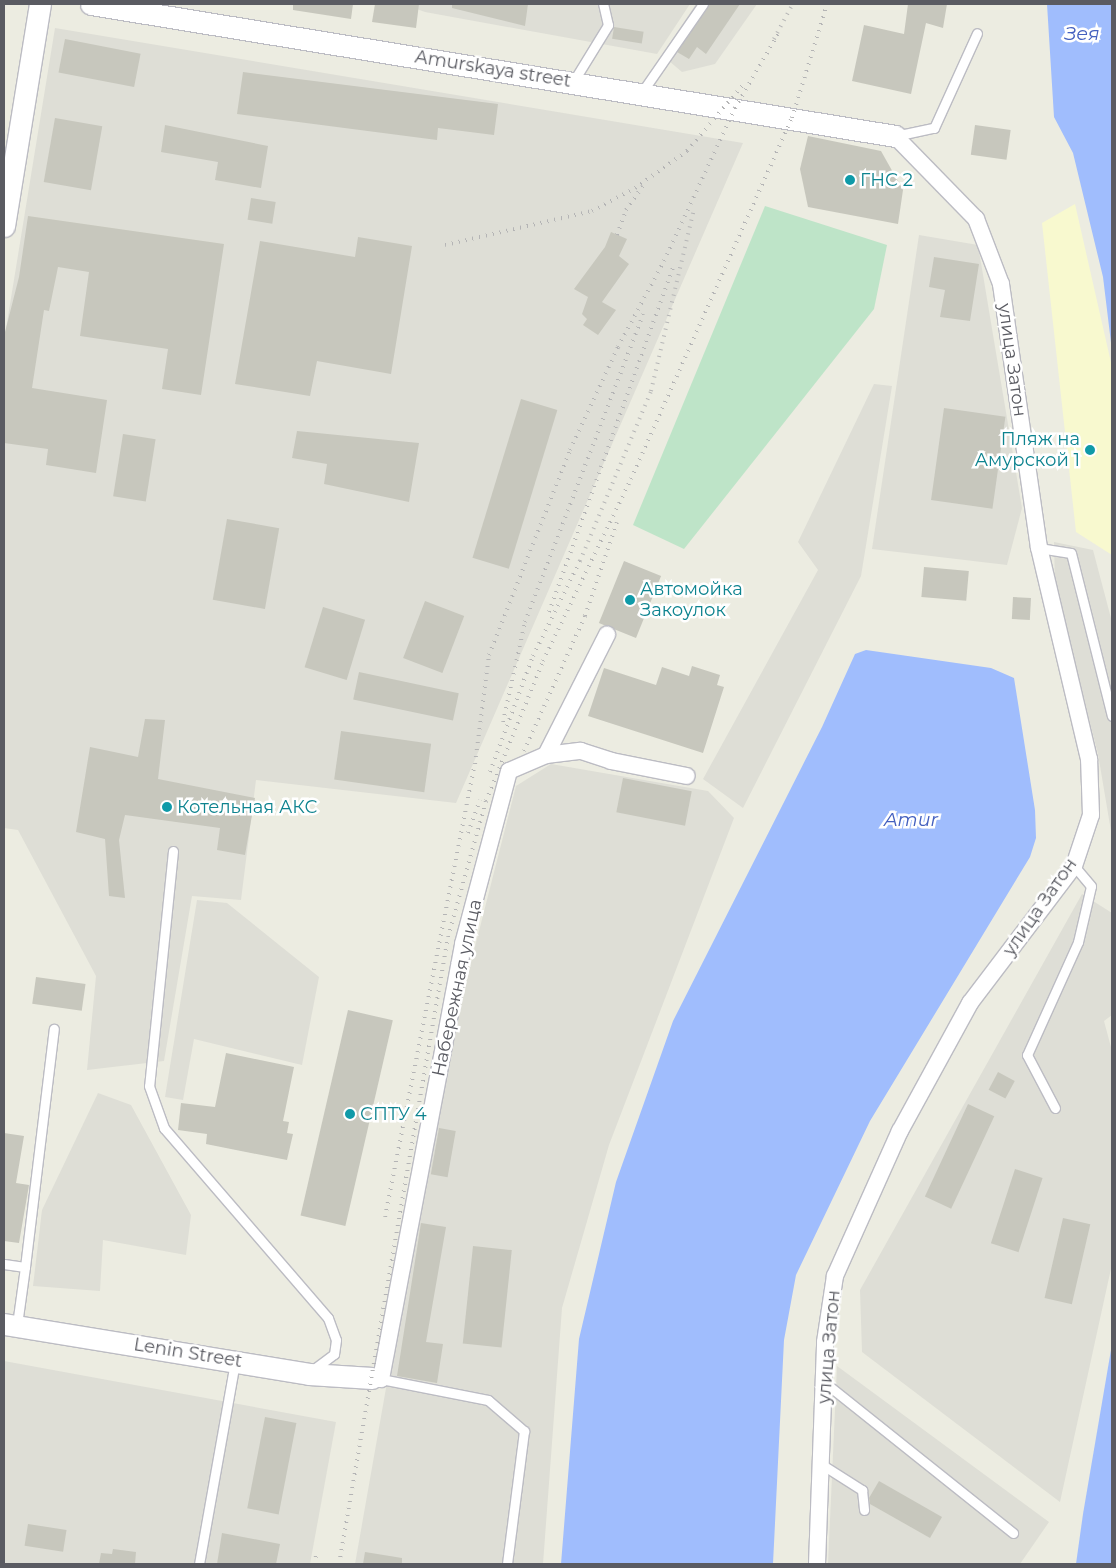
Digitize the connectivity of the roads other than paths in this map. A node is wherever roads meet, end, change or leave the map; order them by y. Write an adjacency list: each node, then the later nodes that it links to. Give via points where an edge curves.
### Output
1 (40, 4): 9 (street)
2 (91, 4): 6 (street, Amurskaya street)
3 (603, 4): 6 (lane, via 608,25)
4 (703, 4): 7 (lane)
5 (977, 33): 8 (lane, via 934,128)
6 (573, 82): 7 (street, Amurskaya street)
7 (642, 92): 8 (street, Amurskaya street)
8 (895, 136): 10 (street, улица Затон, via 976,219 1001,284)
9 (4, 226)
10 (1040, 548): 12 (lane, via 1071,553); 16 (street, улица Затон, via 1089,759 1091,815)
11 (608, 635): 13 (street)
12 (1112, 716)
13 (546, 755): 14 (street, Набережная улица, via 581,751 611,761); 24 (street, Набережная улица, via 509,771 497,809 463,944)
14 (687, 776)
15 (173, 851): 23 (lane, via 149,1086 164,1128 328,1318 336,1340 334,1354)
16 (1074, 866): 18 (lane, via 1091,886 1080,932 1027,1055); 25 (street, улица Затон, via 970,1003 900,1131 835,1276 825,1342)
17 (54, 1029): 20 (lane)
18 (1055, 1108)
19 (4, 1264): 20 (lane)
20 (25, 1267): 21 (lane)
21 (10, 1325): 22 (street, Lenin Street)
22 (235, 1360): 23 (street, Lenin Street); 29 (lane)
23 (309, 1374): 24 (street, Lenin Street)
24 (377, 1379): 30 (lane, via 488,1400 524,1432)
25 (824, 1382): 26 (street, улица Затон); 28 (lane)
26 (821, 1464): 27 (lane, via 862,1490); 31 (street, улица Затон)
27 (864, 1510)
28 (1013, 1533)
29 (199, 1564)
30 (507, 1564)
31 (817, 1564)

